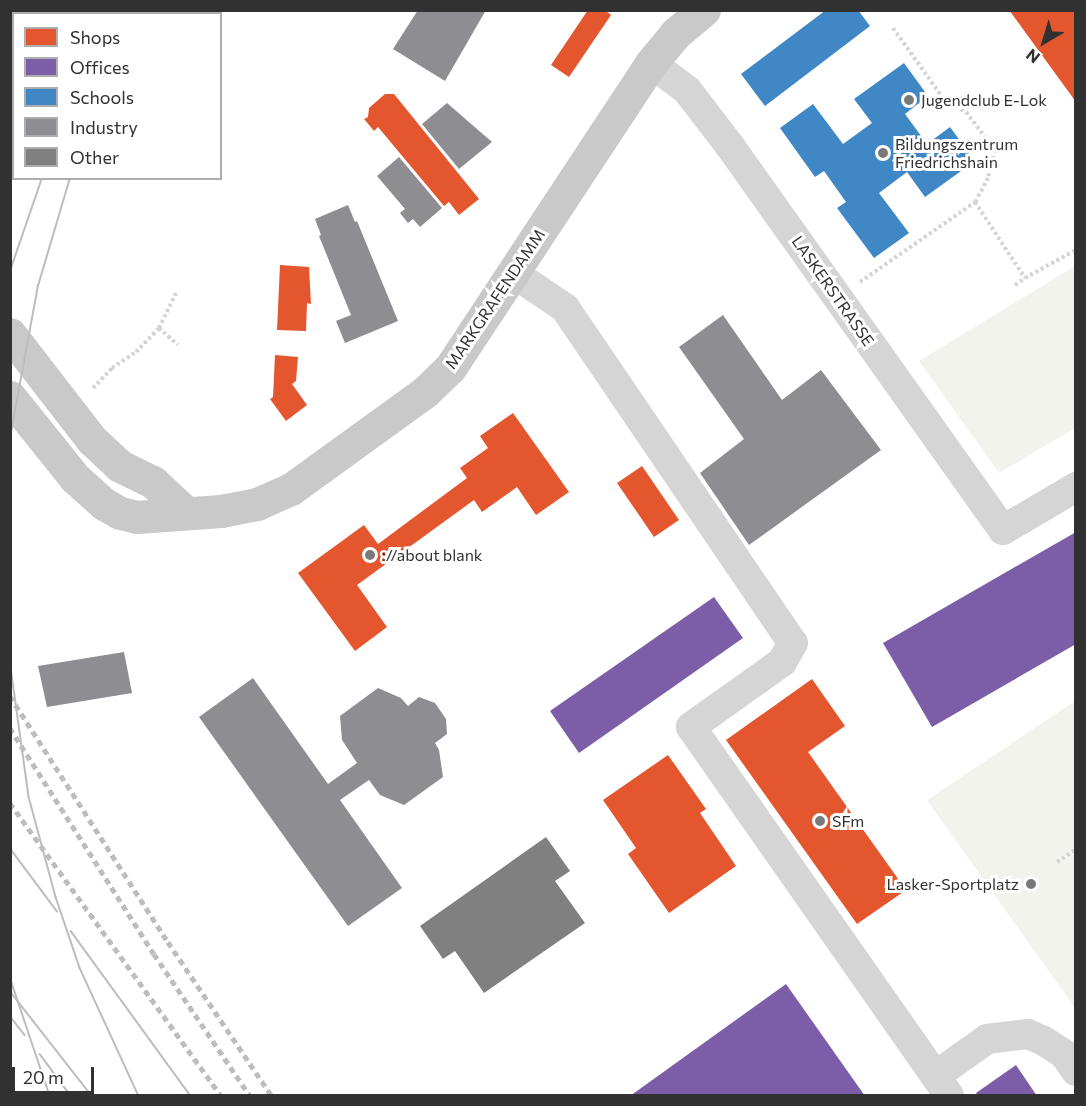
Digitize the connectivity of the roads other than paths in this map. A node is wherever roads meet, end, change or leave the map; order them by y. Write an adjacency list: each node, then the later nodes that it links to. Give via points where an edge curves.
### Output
1 (704, 10): 2 (main road, MARKGRAFENDAMM, via 675,34)
2 (651, 63): 3 (main road, MARKGRAFENDAMM); 6 (street, LASKERSTRASSE, via 687,90 1003,530)
3 (513, 273): 7 (main road, MARKGRAFENDAMM, via 463,351 437,381 316,473 251,506); 9 (street, via 565,308 793,643 782,662 691,727)
4 (10, 334): 7 (main road, via 92,440 120,466 153,483)
5 (10, 397): 7 (main road, MARKGRAFENDAMM, via 75,478 104,504 137,517)
6 (1076, 487)
7 (185, 512)
8 (1076, 1071): 9 (street, via 1064,1054 1028,1034 987,1039)
9 (942, 1086)

